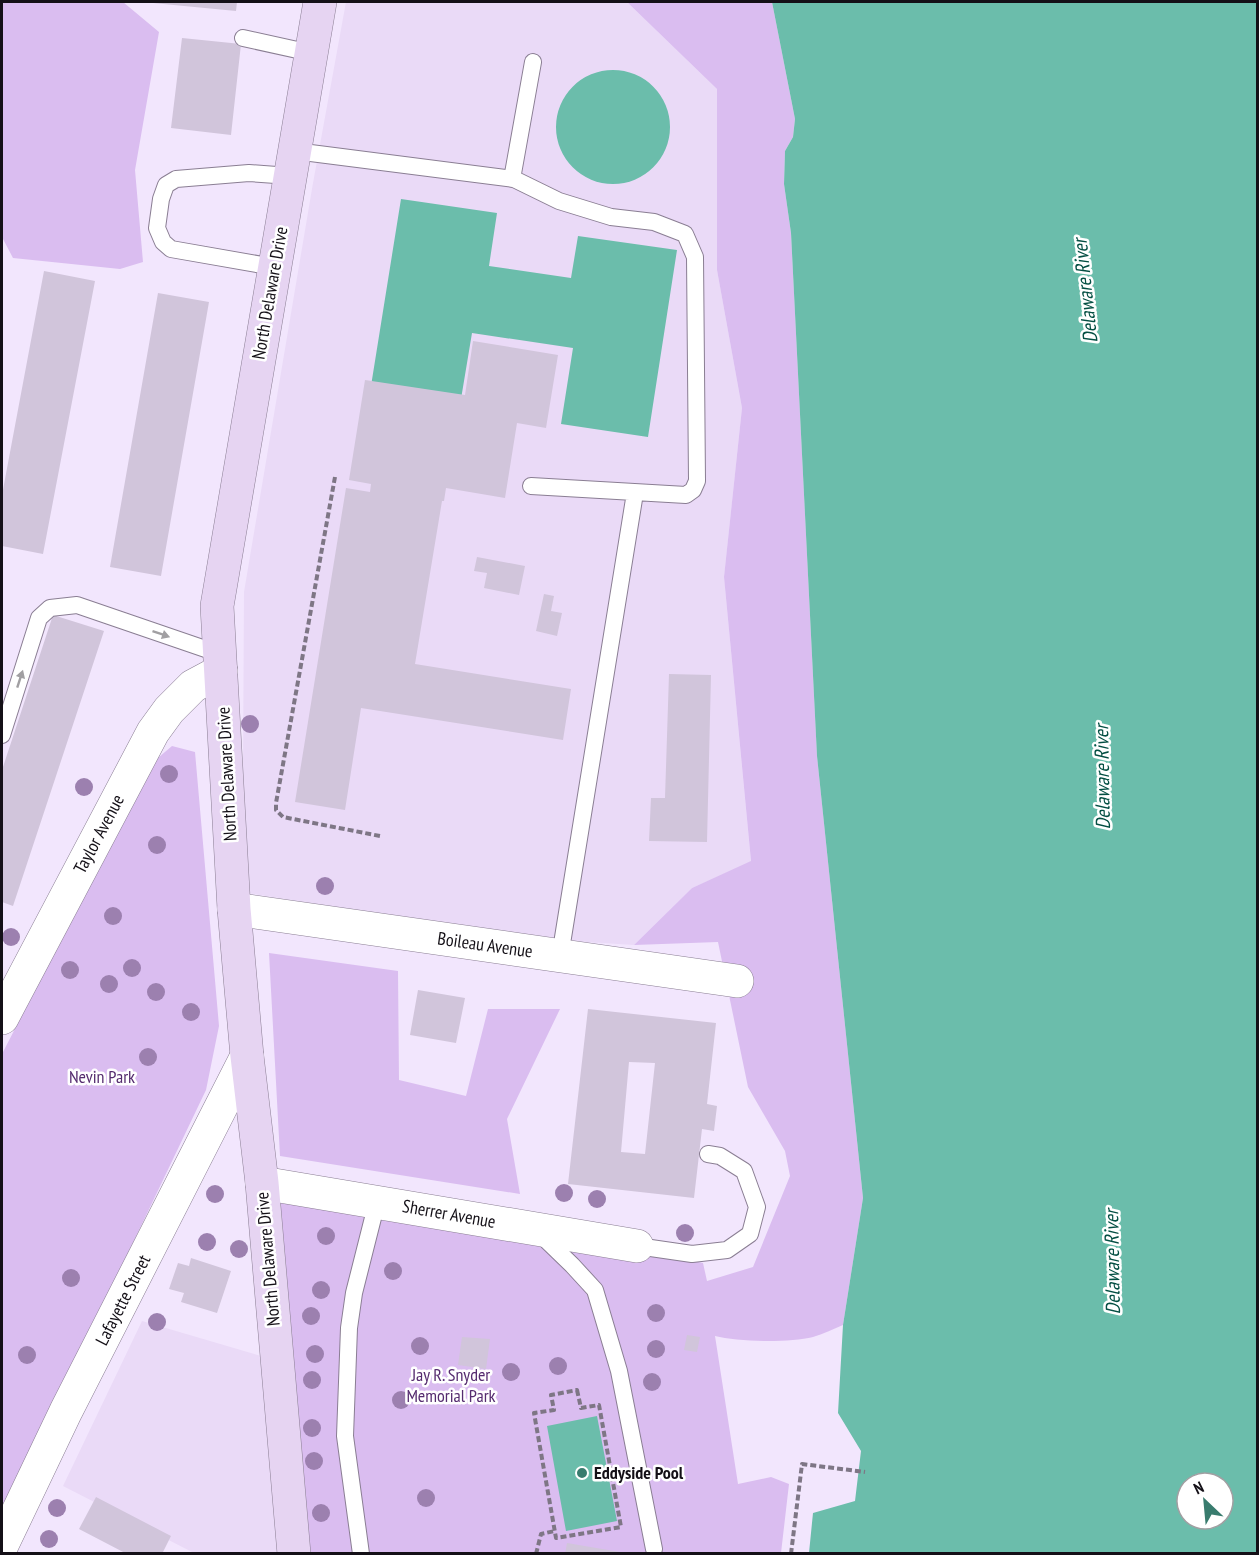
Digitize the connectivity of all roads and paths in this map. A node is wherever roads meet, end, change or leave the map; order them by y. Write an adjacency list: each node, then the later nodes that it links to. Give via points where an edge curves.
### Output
1 (320, 2): 3 (main road, North Delaware Drive)
2 (243, 38): 3 (lane)
3 (311, 53): 5 (main road, North Delaware Drive)
4 (532, 62): 6 (lane)
5 (293, 163): 6 (lane); 7 (main road, North Delaware Drive); 7 (lane, via 249,173 176,179 166,185 161,199 156,228 171,249)
6 (513, 179): 10 (lane, via 560,201 611,217 654,222 685,234 695,257 697,481 686,495)
7 (274, 267): 11 (main road, North Delaware Drive, via 217,606)
8 (335, 477): 13 (path, via 276,810 284,817)
9 (531, 486): 10 (lane)
10 (635, 493): 15 (lane)
11 (221, 663): 12 (lane, one-way to 11, via 39,618 50,608 77,605); 14 (main road, North Delaware Drive); 17 (street, Taylor Avenue, via 169,710 153,732)
12 (2, 735)
13 (380, 836)
14 (234, 909): 15 (street, Boileau Avenue); 18 (main road, North Delaware Drive)
15 (560, 956): 16 (street, Boileau Avenue)
16 (737, 981)
17 (2, 1018)
18 (247, 1056): 20 (main road, North Delaware Drive); 26 (street, Lafayette Street)
19 (708, 1154): 23 (lane, via 720,1156 744,1171 757,1207 750,1234 727,1250 692,1254)
20 (262, 1183): 21 (street, Sherrer Avenue); 28 (main road, North Delaware Drive)
21 (377, 1202): 22 (street, Sherrer Avenue); 29 (lane, via 349,1328 345,1436)
22 (534, 1228): 23 (street, Sherrer Avenue); 27 (lane, via 595,1290 619,1371)
23 (637, 1246)
24 (865, 1472): 31 (path, via 802,1464)
25 (555, 1531): 25 (path, via 534,1413 554,1410 551,1395 577,1390 581,1408 599,1405 621,1527 556,1538); 30 (path, via 541,1534)
26 (2, 1545)
27 (654, 1548)
28 (294, 1554)
29 (361, 1554)
30 (536, 1554)
31 (791, 1554)

